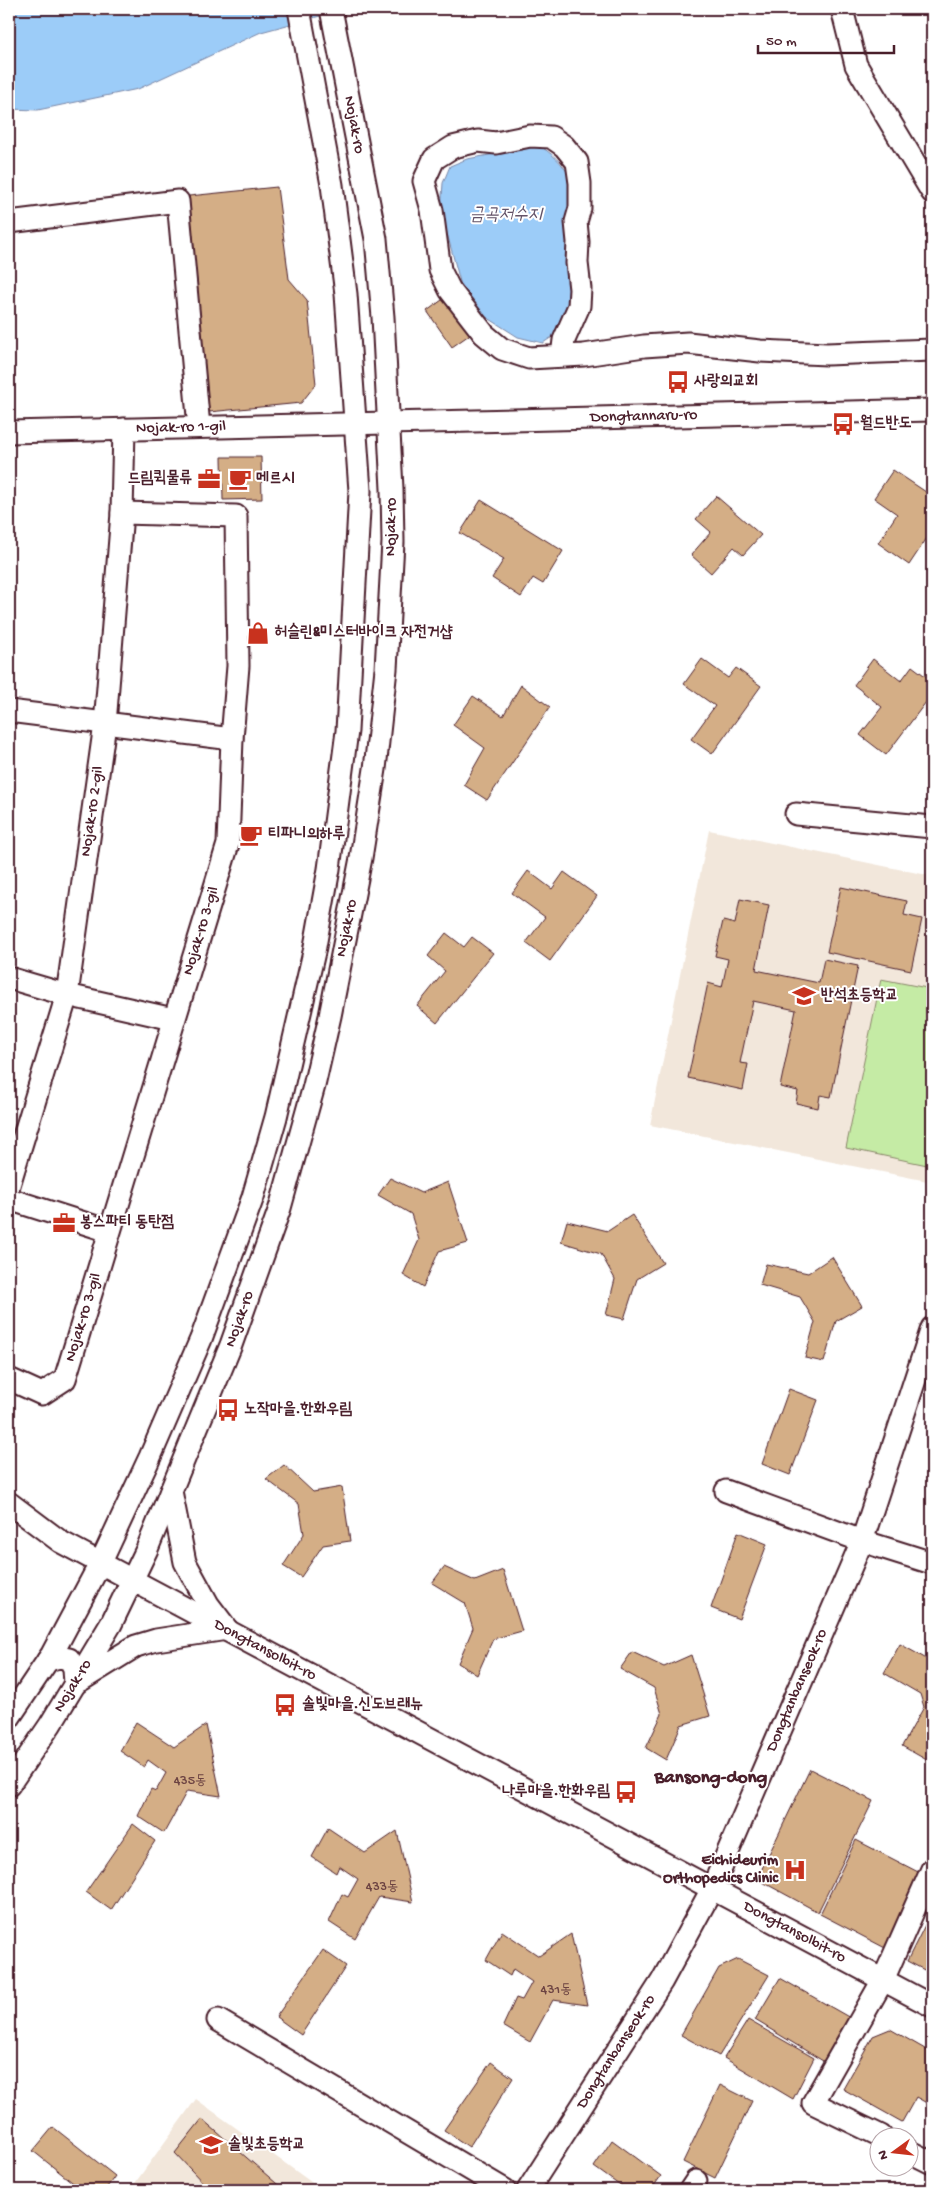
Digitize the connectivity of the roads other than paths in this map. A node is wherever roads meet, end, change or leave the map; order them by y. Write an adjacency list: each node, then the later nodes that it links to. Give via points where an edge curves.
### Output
1 (299, 9): 7 (street, Nojak-ro, via 332,185)
2 (331, 9): 6 (street, Nojak-ro, via 376,239)
3 (845, 18): 4 (street, via 856,65)
4 (932, 192)
5 (9, 222): 13 (street, via 178,201)
6 (383, 317): 7 (street, via 365,331); 11 (street, Nojak-ro)
7 (348, 319): 12 (street, Nojak-ro)
8 (932, 350): 9 (street, via 827,354 688,343)
9 (562, 356): 9 (street, via 529,358 502,349 484,334 450,290 440,270 432,210 424,180 434,159 453,147 478,141 496,143 530,136 551,136 577,162 580,182 580,208 576,222 579,306 564,340)
10 (932, 410): 11 (street, Dongtannaru-ro)
11 (389, 422): 12 (street, Dongtannaru-ro); 18 (street, Nojak-ro)
12 (355, 423): 13 (street, Nojak-ro 1-gil); 17 (street, Nojak-ro, via 360,491)
13 (198, 427): 14 (street, Nojak-ro 1-gil)
14 (124, 430): 15 (street, Nojak-ro 1-gil); 16 (street, Nojak-ro 2-gil)
15 (9, 432)
16 (122, 513): 20 (street, Nojak-ro 2-gil); 21 (street, Nojak-ro 3-gil, via 236,516 238,666)
17 (358, 542): 18 (street, via 374,528); 32 (street, Nojak-ro, via 347,731 329,869 314,952 276,1117 252,1197 204,1330)
18 (393, 542): 33 (street, Nojak-ro, via 386,668 375,769 330,1016 296,1152 265,1254)
19 (9, 711): 20 (street)
20 (106, 724): 21 (street); 25 (street, Nojak-ro 2-gil)
21 (232, 740): 26 (street, Nojak-ro 3-gil, via 228,844)
22 (796, 814): 23 (street)
23 (932, 827)
24 (9, 978): 25 (street)
25 (67, 995): 26 (street); 27 (street, Nojak-ro 2-gil)
26 (173, 1019): 29 (street, Nojak-ro 3-gil)
27 (9, 1185)
28 (9, 1199): 29 (street)
29 (109, 1231): 31 (street, Nojak-ro 3-gil, via 65,1379 42,1394)
30 (932, 1328): 36 (street, Dongtanbanseok-ro)
31 (9, 1379)
32 (142, 1473): 33 (street, via 143,1488 150,1498 162,1499); 37 (street, Nojak-ro)
33 (171, 1488): 39 (street, Nojak-ro); 40 (street, via 185,1562 208,1604)
34 (726, 1491): 36 (street)
35 (9, 1503): 37 (street, Dongtansolbit-ro, via 61,1542)
36 (862, 1541): 38 (street); 46 (street, Dongtanbanseok-ro)
37 (101, 1562): 39 (street, Dongtansolbit-ro); 41 (street, Nojak-ro)
38 (932, 1563)
39 (132, 1578): 40 (street, Dongtansolbit-ro); 42 (street, Nojak-ro, via 112,1624)
40 (227, 1629): 42 (street, via 136,1646); 46 (street, Dongtansolbit-ro)
41 (48, 1660): 42 (street, via 69,1659 74,1668); 43 (street, Nojak-ro)
42 (75, 1684): 44 (street, Nojak-ro)
43 (9, 1718)
44 (9, 1785)
45 (932, 1869): 47 (street)
46 (712, 1889): 47 (street, Dongtansolbit-ro); 54 (street, Dongtanbanseok-ro, via 662,1981)
47 (883, 1980): 48 (street, Dongtansolbit-ro); 50 (street, via 813,2103)
48 (932, 2006)
49 (218, 2020): 53 (street)
50 (868, 2129)
51 (918, 2156): 52 (street)
52 (932, 2163)
53 (505, 2190)
54 (528, 2190)

